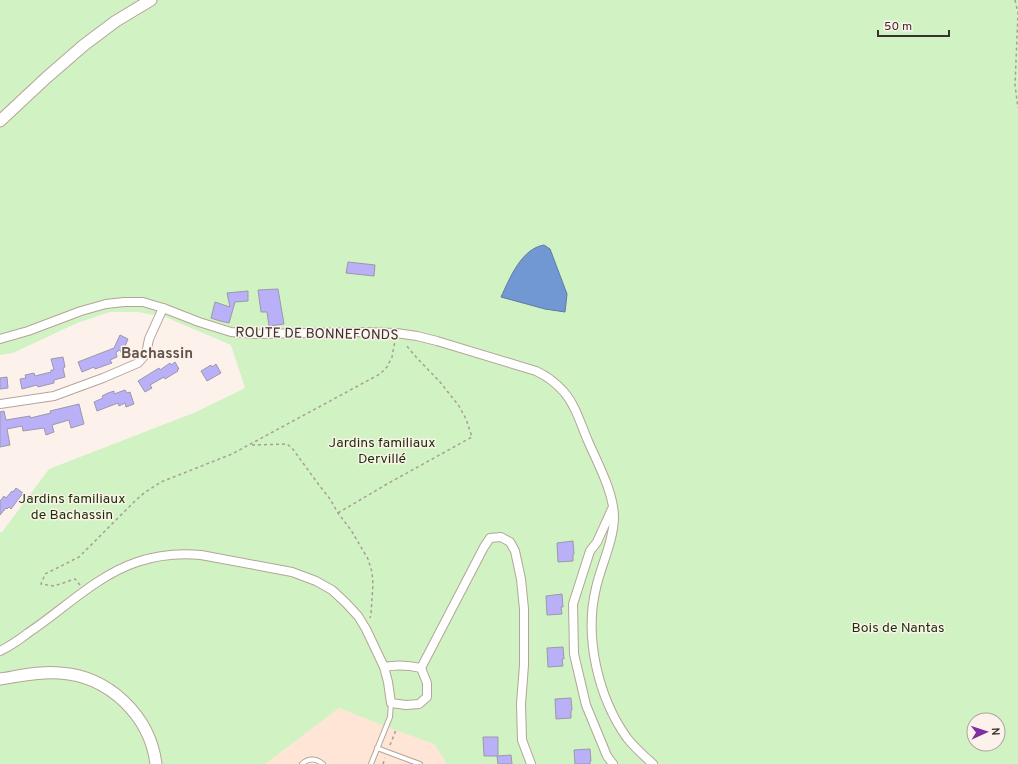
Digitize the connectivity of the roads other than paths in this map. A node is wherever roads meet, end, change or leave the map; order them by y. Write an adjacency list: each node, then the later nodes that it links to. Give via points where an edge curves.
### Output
1 (151, 0): 2 (main road, via 116,21 84,45)
2 (0, 121)
3 (163, 308): 4 (street, ROUTE DE BONNEFONDS, via 143,302 106,304); 5 (street, via 149,339 146,354 138,363 54,396); 6 (street, ROUTE DE BONNEFONDS, via 231,332 361,332 417,336 536,371 552,380 574,407)
4 (0, 339)
5 (0, 404)
6 (613, 506): 19 (street, via 597,542 590,551 573,604 574,654 586,705 607,756); 20 (street, ROUTE DE BONNEFONDS, via 613,530 593,599 591,624 594,652 604,691 618,723 638,751)
7 (0, 651): 8 (street, via 29,633 84,591 122,568 138,561 173,554 201,554 292,572 332,590 358,616)
8 (384, 667): 9 (street, via 408,665); 11 (street)
9 (421, 668): 11 (street, via 427,683 427,697 419,704); 18 (street, via 484,546 490,538 501,537 510,542 521,579 524,609 522,740)
10 (0, 679): 13 (main road, via 60,672 94,681 110,690 138,716 148,733)
11 (391, 703): 12 (lane, via 390,717)
12 (377, 748): 16 (lane); 17 (lane)
13 (156, 764)
14 (302, 764): 15 (lane, via 305,761 318,760)
15 (323, 764)
16 (371, 764)
17 (420, 764)
18 (531, 764)
19 (613, 764)
20 (653, 764)

